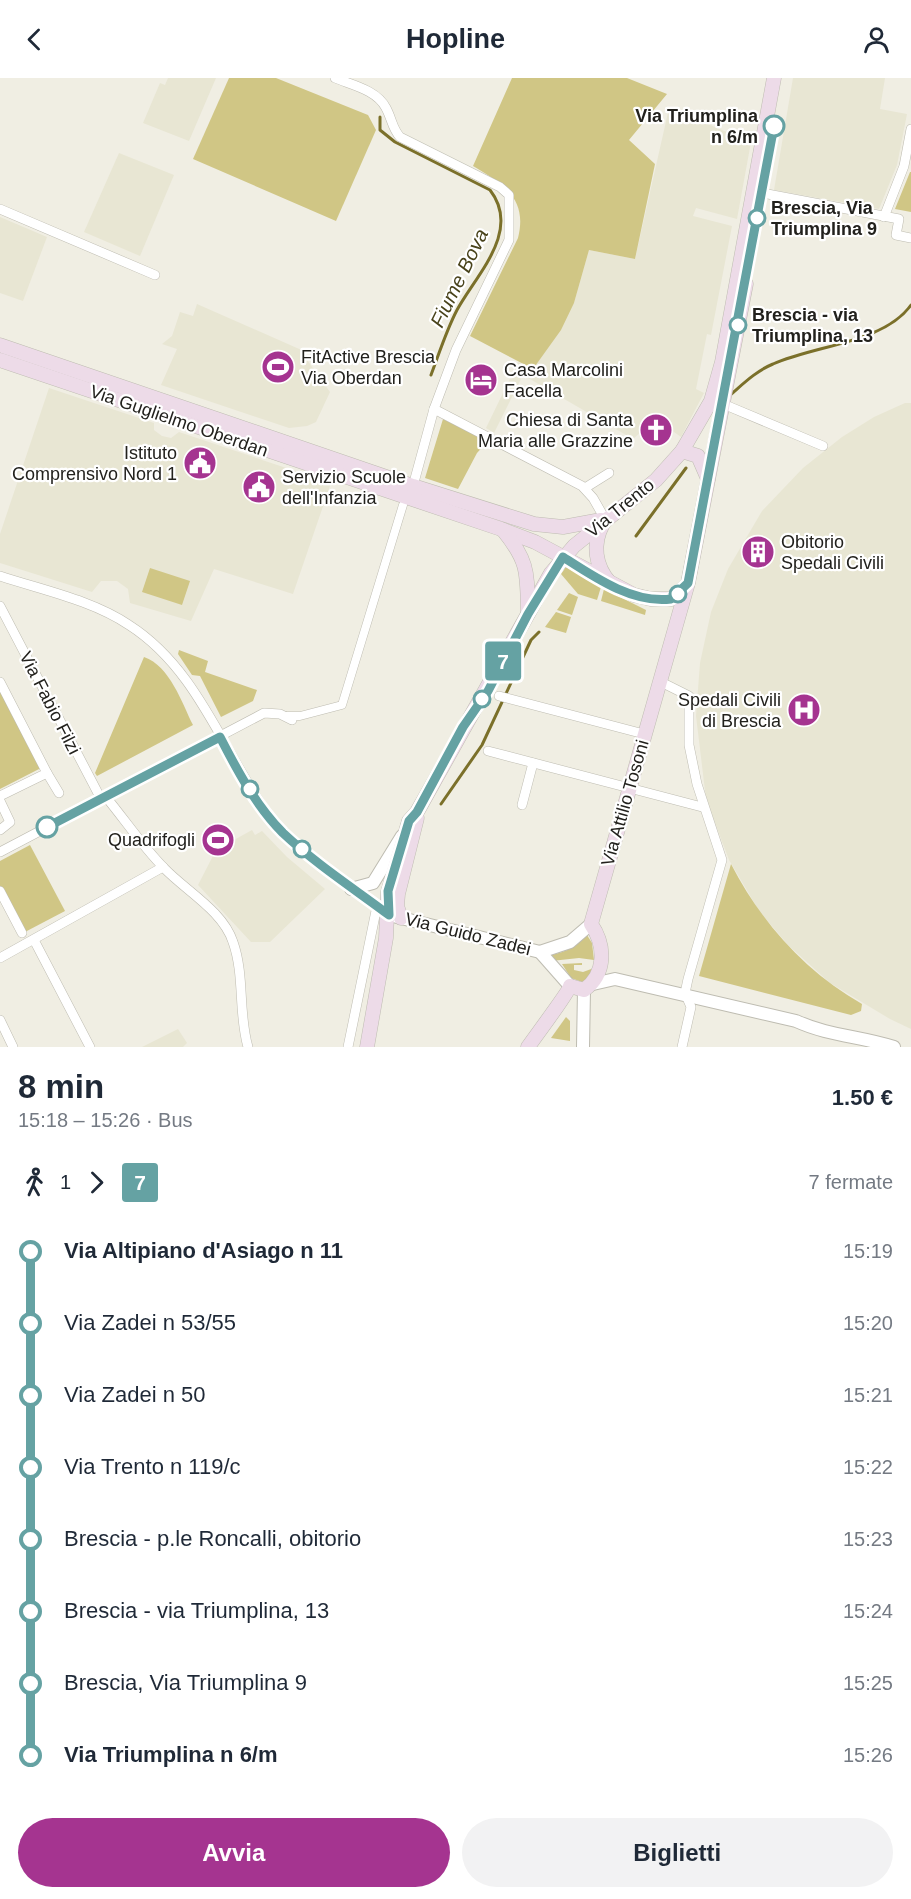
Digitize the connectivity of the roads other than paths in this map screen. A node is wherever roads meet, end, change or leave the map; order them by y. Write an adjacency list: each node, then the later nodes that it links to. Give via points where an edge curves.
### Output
1 (335, 78): 13 (street, via 381,100 400,137 509,195 509,240 456,350)
2 (774, 78): 15 (main road, Via Trento, via 715,390)
3 (783, 78): 5 (main road, Via Attilio Tosoni)
4 (911, 129): 7 (street, via 904,166)
5 (762, 193): 7 (street); 12 (main road, Via Attilio Tosoni)
6 (0, 209): 9 (street)
7 (884, 217): 8 (street, via 899,219 897,235)
8 (911, 238)
9 (155, 275)
10 (0, 345): 18 (main road, Via Guglielmo Oberdan)
11 (0, 360): 22 (main road, Via Guglielmo Oberdan)
12 (723, 404): 14 (street); 17 (main road, Via Attilio Tosoni)
13 (434, 409): 18 (street); 19 (street)
14 (823, 446)
15 (682, 451): 17 (main road, via 698,456); 21 (main road, Via Trento, via 656,480)
16 (609, 473): 19 (street)
17 (708, 479): 25 (main road, Via Attilio Tosoni)
18 (413, 486): 21 (main road, Via Guglielmo Oberdan, via 549,527)
19 (585, 488): 21 (street)
20 (403, 505): 32 (street, via 342,705)
21 (605, 519): 23 (main road, Via Trento); 26 (main road, via 596,536 597,556 603,574)
22 (501, 529): 23 (main road, Via Guglielmo Oberdan); 28 (main road, via 514,544 527,572)
23 (563, 557): 26 (main road, Via Guglielmo Oberdan); 28 (main road, Via Trento)
24 (0, 576): 34 (street, Via Guido Zadei, via 129,624 174,661)
25 (688, 583): 26 (main road, Via Guglielmo Oberdan, via 671,599 662,600); 29 (main road, Via Attilio Tosoni)
26 (613, 586)
27 (0, 606): 41 (street, Via Fabio Filzi)
28 (528, 614): 45 (main road, Via Trento)
29 (661, 681): 33 (main road, Via Attilio Tosoni); 44 (street, via 689,696 689,745)
30 (0, 682): 37 (street, Via Fabio Filzi)
31 (499, 696): 33 (street)
32 (289, 718): 34 (street, via 264,713)
33 (644, 734): 38 (main road, Via Attilio Tosoni)
34 (220, 737): 41 (street); 50 (street, Via Guido Zadei, via 269,816 307,854)
35 (488, 751): 36 (street)
36 (533, 763): 38 (street); 43 (street)
37 (47, 773): 39 (street, Via Fabio Filzi); 40 (street, Via Fabio Filzi)
38 (629, 787): 44 (street); 54 (main road, Via Attilio Tosoni)
39 (59, 793)
40 (0, 796)
41 (103, 798): 48 (street); 49 (street, Via Fabio Filzi)
42 (0, 801): 46 (street, via 10,822)
43 (522, 805)
44 (702, 807): 61 (street, via 722,860)
45 (417, 812): 47 (main road, Via Trento); 53 (main road, Via Trento)
46 (0, 830)
47 (403, 835): 50 (street, Via Trento, via 373,883); 53 (main road, Via Trento, via 388,891)
48 (0, 852)
49 (163, 867): 56 (street); 67 (street, Via Fabio Filzi, via 231,935 242,987)
50 (351, 889): 52 (street, Via Guido Zadei)
51 (0, 891): 55 (street)
52 (377, 906): 53 (street, Via Guido Zadei); 63 (street)
53 (395, 916): 57 (street, Via Guido Zadei); 64 (main road)
54 (591, 924): 57 (street, via 570,942); 60 (main road, via 603,960)
55 (22, 933)
56 (34, 940): 58 (street); 66 (street)
57 (540, 952): 59 (street)
58 (0, 958)
59 (570, 986): 60 (main road); 70 (main road)
60 (588, 987): 61 (street, via 615,979); 71 (street)
61 (685, 993): 72 (street, via 691,1007); 73 (street, via 850,1031 859,1038)
62 (0, 1020): 65 (street)
63 (353, 1025): 64 (street); 68 (street)
64 (370, 1027): 69 (main road)
65 (13, 1047)
66 (90, 1047)
67 (248, 1047)
68 (348, 1047)
69 (368, 1047)
70 (528, 1047)
71 (583, 1047)
72 (682, 1047)
73 (894, 1047)

